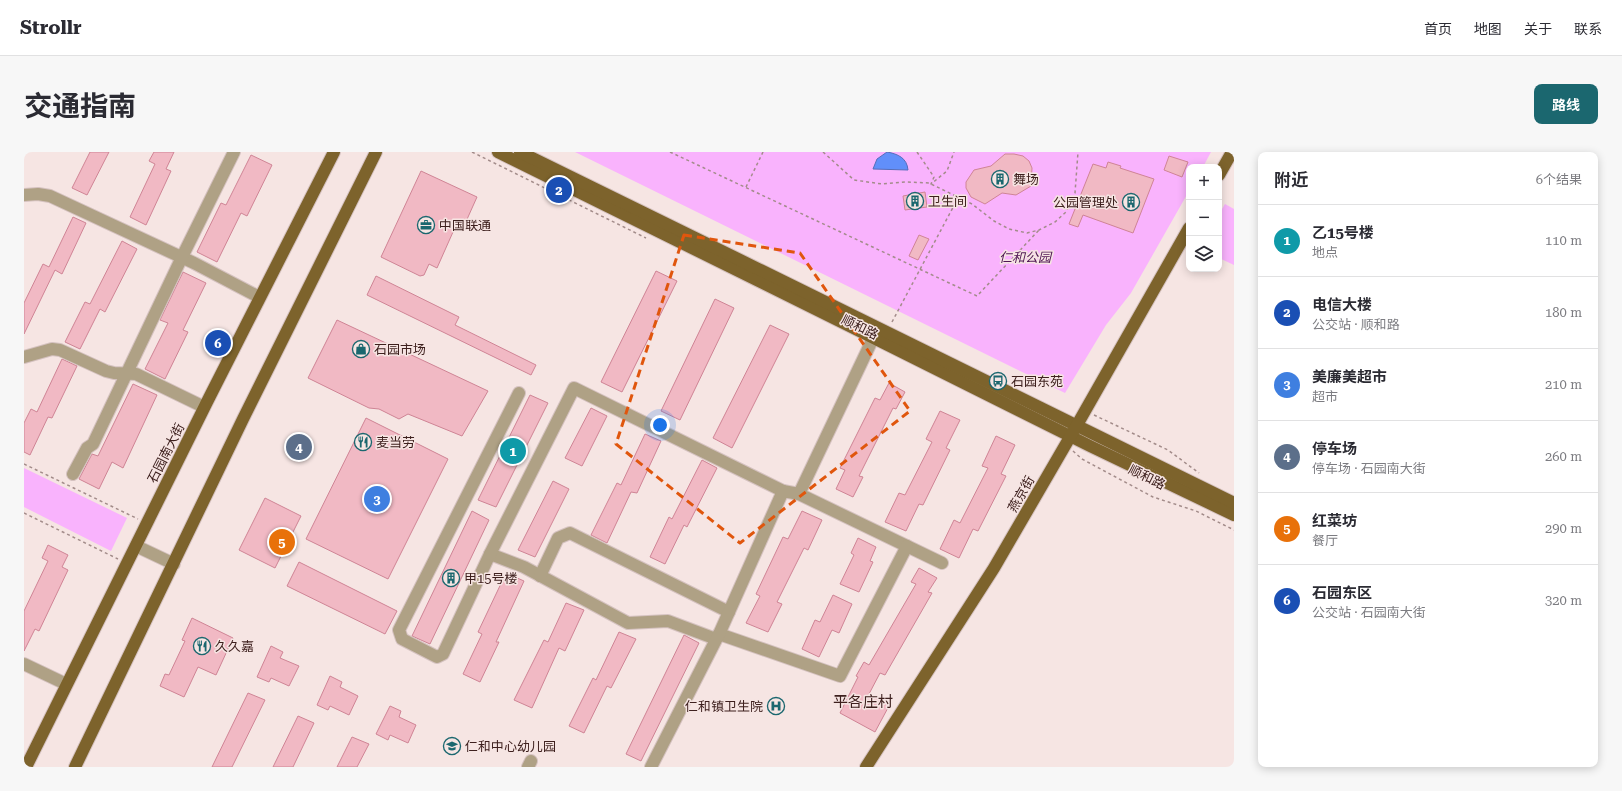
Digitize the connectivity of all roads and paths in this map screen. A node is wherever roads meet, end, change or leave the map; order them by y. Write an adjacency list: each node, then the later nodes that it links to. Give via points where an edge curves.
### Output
1 (234, 152): 22 (street)
2 (334, 152): 24 (main road, 石园南大街)
3 (376, 152): 46 (main road)
4 (472, 152): 21 (path)
5 (498, 152): 25 (main road, 顺和路)
6 (520, 152): 25 (main road, 顺和路)
7 (670, 152): 16 (path)
8 (763, 152): 16 (path)
9 (823, 152): 15 (path, via 854,180 882,184)
10 (917, 152): 15 (path, via 934,177)
11 (954, 152): 15 (path, via 947,171)
12 (1078, 152): 19 (path, via 1075,193 1066,212 1055,222)
13 (1232, 152): 14 (main road)
14 (1222, 170)
15 (931, 184): 18 (path)
16 (746, 187): 23 (path)
17 (24, 196): 22 (street, via 50,196)
18 (958, 198): 19 (path, via 972,204 1009,229 1027,233); 23 (path)
19 (1039, 230): 23 (path, via 977,296)
20 (1186, 233): 30 (main road, 燕京街)
21 (651, 240)
22 (182, 257): 24 (street); 27 (street)
23 (920, 268): 25 (path)
24 (259, 297): 29 (main road, 石园南大街)
25 (879, 333): 30 (main road, 顺和路); 31 (main road, 顺和路); 35 (street)
26 (24, 357): 27 (street, via 52,349 60,350 106,371)
27 (127, 374): 29 (street, via 136,374); 33 (street, via 93,444 86,448)
28 (519, 393): 43 (street, via 399,630 402,639 437,657 443,654)
29 (204, 408): 39 (main road, 石园南大街)
30 (1077, 425): 31 (main road, 燕京街); 36 (main road, 顺和路)
31 (1068, 441): 38 (main road, 顺和路); 40 (path, 顺和路, via 1082,460 1153,497 1196,511); 55 (main road, 燕京街, via 994,568)
32 (24, 464): 39 (path)
33 (73, 474)
34 (782, 491): 35 (street); 43 (street, via 574,388); 48 (street)
35 (799, 494): 42 (street)
36 (1234, 503)
37 (24, 513): 44 (path)
38 (1234, 515)
39 (147, 524): 41 (main road, 石园南大街)
40 (1234, 530)
41 (136, 546): 44 (main road, 石园南大街); 46 (street)
42 (907, 546): 45 (street); 49 (street, via 840,676)
43 (490, 554): 47 (street)
44 (127, 563): 51 (main road, 石园南大街)
45 (942, 563)
46 (174, 564): 53 (main road)
47 (540, 576): 48 (street, via 558,538 570,533); 49 (street, via 628,623 668,621)
48 (728, 612): 49 (street)
49 (717, 636): 54 (street)
50 (24, 664): 51 (street)
51 (66, 684): 52 (main road, 石园南大街)
52 (26, 767)
53 (75, 767)
54 (651, 767)
55 (866, 767)

